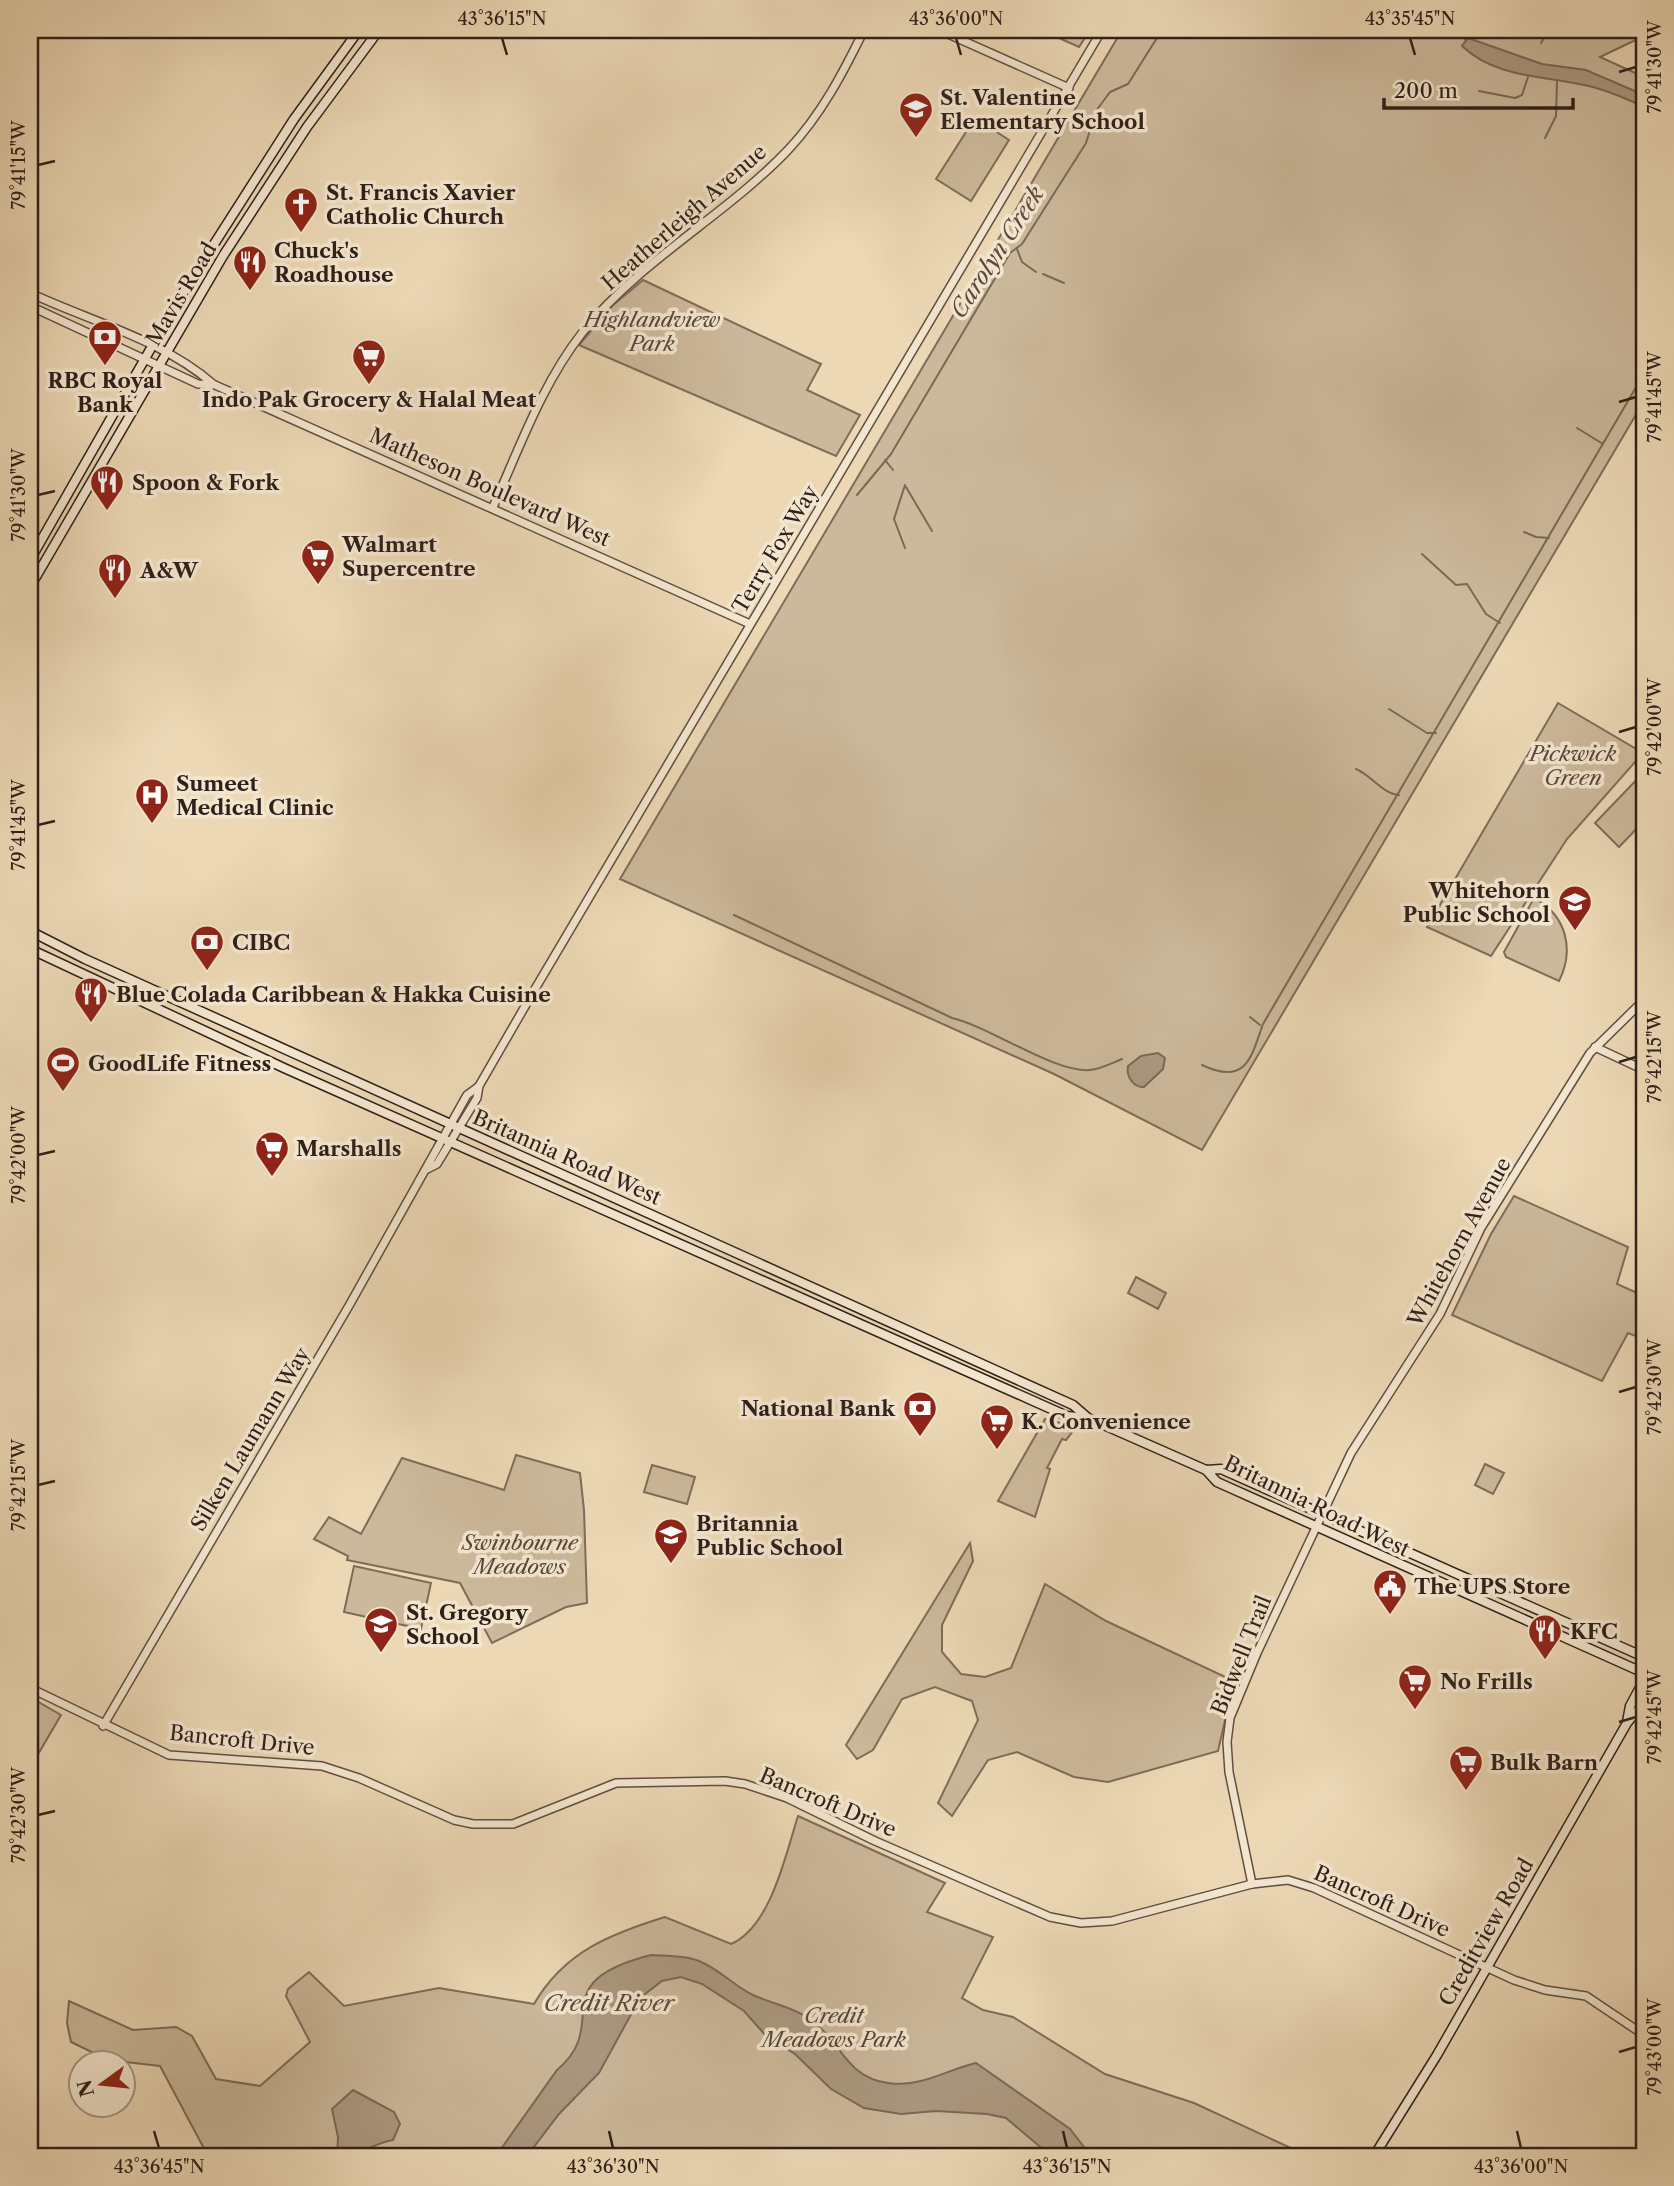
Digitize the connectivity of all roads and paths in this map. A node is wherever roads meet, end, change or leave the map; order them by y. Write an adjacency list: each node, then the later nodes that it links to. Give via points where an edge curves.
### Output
1 (359, 30): 9 (main road, Mavis Road, via 294,119)
2 (379, 30): 10 (main road, Mavis Road, via 307,127)
3 (864, 30): 14 (street, Heatherleigh Avenue, via 815,118 786,152 609,303 582,334 551,383)
4 (939, 30): 6 (street)
5 (1102, 30): 6 (street, Terry Fox Way)
6 (1069, 88): 17 (street, Terry Fox Way)
7 (30, 293): 9 (street, Matheson Boulevard West)
8 (30, 306): 11 (street, Matheson Boulevard West)
9 (152, 347): 10 (street, Matheson Boulevard West); 11 (main road, Mavis Road)
10 (165, 354): 12 (main road, Mavis Road); 13 (street, Matheson Boulevard West)
11 (146, 358): 12 (street, Matheson Boulevard West); 15 (main road, Mavis Road)
12 (158, 365): 13 (street, Matheson Boulevard West, via 198,384); 16 (main road, Mavis Road)
13 (215, 385): 14 (street, Matheson Boulevard West)
14 (493, 508): 17 (street, Matheson Boulevard West)
15 (30, 559)
16 (30, 587)
17 (750, 624): 23 (street, Terry Fox Way, via 479,1086 467,1095)
18 (30, 931): 23 (main road, Britannia Road West)
19 (30, 949): 24 (main road, Britannia Road West)
20 (1644, 1000): 21 (street, Whitehorn Avenue)
21 (1595, 1047): 22 (street); 27 (street, Whitehorn Avenue, via 1481,1228 1440,1314 1351,1453)
22 (1644, 1070)
23 (455, 1126): 24 (street, Terry Fox Way); 25 (main road, Britannia Road West, via 1073,1405)
24 (447, 1140): 25 (main road, Britannia Road West, via 1068,1416); 37 (street, Silken Laumann Way, via 437,1164 427,1169)
25 (1088, 1418): 26 (main road, Britannia Road West)
26 (1206, 1470): 27 (main road, Britannia Road West, via 1221,1469); 28 (main road, Britannia Road West, via 1217,1482)
27 (1322, 1514): 28 (street, Whitehorn Avenue); 29 (main road, Britannia Road West)
28 (1316, 1527): 32 (main road, Britannia Road West); 38 (street, Bidwell Trail, via 1230,1718 1228,1765)
29 (1627, 1650): 30 (main road); 31 (main road, Britannia Road West)
30 (1644, 1650)
31 (1644, 1657)
32 (1644, 1673)
33 (1644, 1680): 36 (main road, Creditview Road)
34 (30, 1688): 37 (street, Bancroft Drive)
35 (1643, 1706): 36 (main road, Creditview Road)
36 (1627, 1723): 39 (main road, Creditview Road)
37 (103, 1726): 38 (street, Bancroft Drive, via 169,1755 322,1766 473,1824 513,1824 617,1783 745,1784 787,1798 1051,1917 1081,1923 1112,1921)
38 (1252, 1884): 39 (street, Bancroft Drive, via 1288,1880 1314,1888)
39 (1485, 1966): 40 (street, Bancroft Drive, via 1521,1983 1586,1996); 41 (main road, Creditview Road)
40 (1644, 2035)
41 (1374, 2156)

